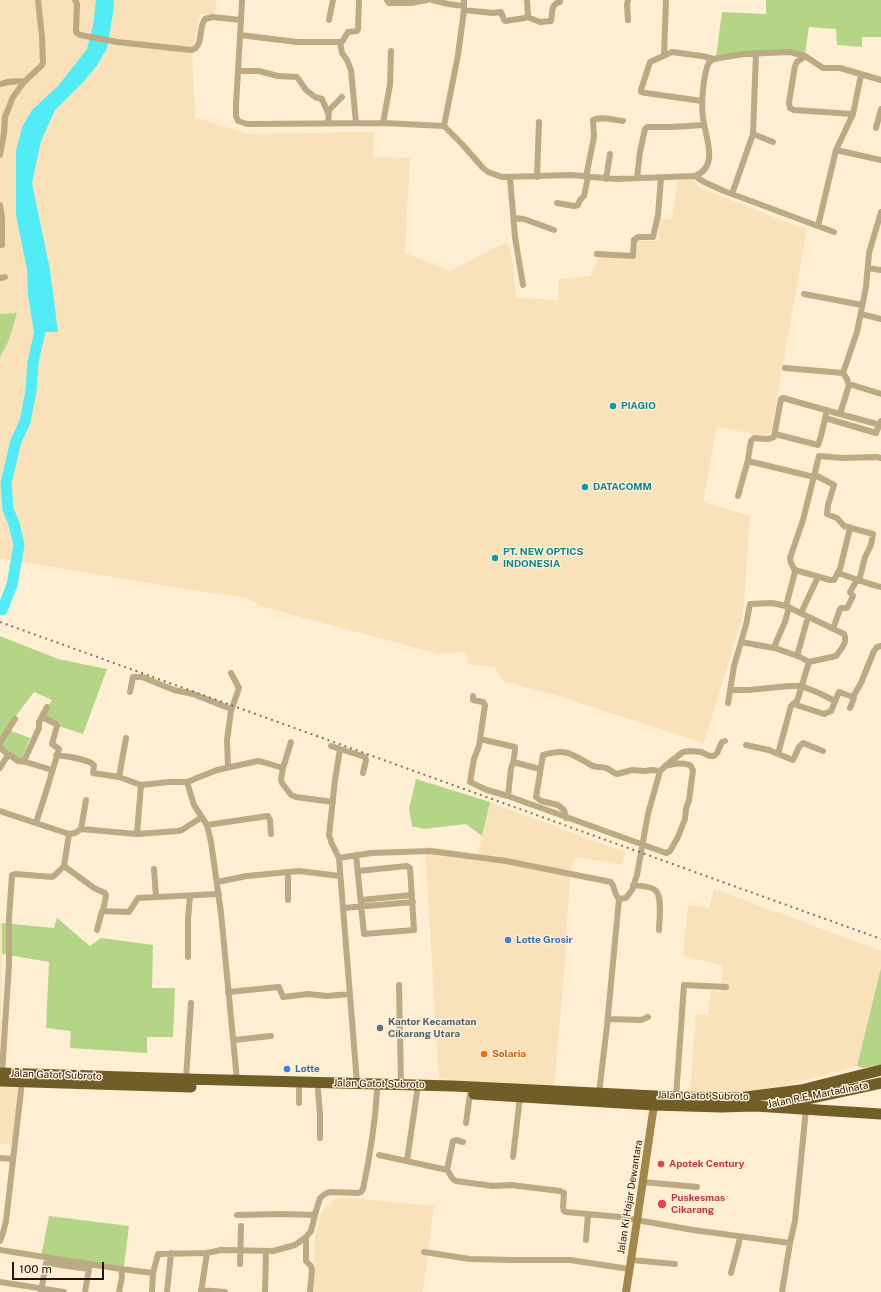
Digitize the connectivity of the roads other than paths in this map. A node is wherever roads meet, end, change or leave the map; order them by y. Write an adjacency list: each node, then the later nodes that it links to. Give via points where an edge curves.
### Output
1 (38, 0): 28 (street, via 43,62)
2 (75, 0): 15 (street, via 78,33 114,42 193,50 198,46 205,18)
3 (242, 0): 15 (street)
4 (333, 0): 16 (street)
5 (359, 0): 19 (street, via 358,29 348,32)
6 (387, 0): 7 (street, via 389,3 411,4)
7 (427, 0)
8 (432, 0): 13 (street)
9 (528, 0): 14 (street)
10 (560, 0): 14 (street, via 554,5 551,21 540,22)
11 (628, 0): 17 (street)
12 (666, 0): 22 (street)
13 (464, 5): 14 (street, via 493,13 501,12 505,20); 42 (street, via 458,55)
14 (527, 17)
15 (241, 20): 18 (street)
16 (329, 20)
17 (628, 20)
18 (240, 35): 19 (street, via 286,41); 25 (street)
19 (340, 42): 39 (street, via 342,54 351,70)
20 (391, 51): 40 (street, via 390,84)
21 (756, 53): 23 (street, via 790,52); 24 (street); 44 (street)
22 (664, 55): 24 (street, via 672,52); 31 (street, via 651,60 648,64 641,92)
23 (805, 56): 26 (street, via 823,68 840,68); 34 (street, via 795,66 790,108)
24 (714, 59): 31 (street, via 708,62)
25 (238, 71): 33 (street, via 259,71 278,76 298,77 306,90 322,100); 38 (street, via 238,121 247,124)
26 (861, 75): 27 (street); 34 (street)
27 (881, 80)
28 (24, 82): 29 (street); 36 (street, via 12,97)
29 (0, 84)
30 (342, 97): 33 (street)
31 (702, 101): 41 (street)
32 (881, 109): 43 (street)
33 (328, 113): 38 (street)
34 (853, 114): 46 (street)
35 (623, 121): 52 (street, via 600,118 593,120 594,137)
36 (2, 122): 48 (street, via 4,133)
37 (539, 122): 51 (street)
38 (328, 123): 39 (street)
39 (356, 123): 40 (street)
40 (382, 123): 42 (street)
41 (704, 125): 50 (street, via 709,161 704,171); 54 (street, via 647,127 640,152)
42 (444, 126): 53 (street, via 488,172)
43 (876, 128)
44 (753, 134): 45 (street); 57 (street)
45 (773, 142)
46 (836, 150): 49 (street); 62 (street)
47 (610, 154): 56 (street)
48 (0, 155)
49 (881, 160)
50 (694, 176): 55 (street); 57 (street)
51 (537, 177): 52 (street); 53 (street)
52 (587, 177): 56 (street); 58 (street, via 584,196 578,205)
53 (510, 178): 61 (street)
54 (637, 178): 55 (street); 56 (street)
55 (661, 178): 66 (street, via 653,237 638,237 634,240 633,256)
56 (606, 179)
57 (732, 194): 62 (street)
58 (558, 204)
59 (0, 205): 65 (street)
60 (881, 212): 67 (street, via 869,253)
61 (514, 218): 63 (street); 69 (street)
62 (818, 226): 64 (street)
63 (554, 230)
64 (834, 232)
65 (0, 245)
66 (597, 254)
67 (868, 268): 68 (street); 71 (street)
68 (881, 270)
69 (523, 285)
70 (804, 294): 71 (street)
71 (862, 305): 72 (street)
72 (861, 314): 73 (street); 75 (street)
73 (881, 319)
74 (785, 368): 75 (street)
75 (843, 373): 76 (street)
76 (849, 384): 77 (street); 79 (street)
77 (881, 394)
78 (827, 410): 79 (street); 80 (street); 82 (street, via 782,398)
79 (840, 414): 81 (street)
80 (825, 418): 81 (street, via 875,433); 82 (street, via 818,445)
81 (881, 423)
82 (775, 434): 84 (street, via 771,439 752,438)
83 (881, 458): 85 (street, via 819,456)
84 (748, 460): 85 (street); 86 (street)
85 (814, 476): 87 (street, via 834,485 826,512); 88 (street, via 790,558)
86 (738, 496)
87 (850, 528): 89 (street); 91 (street, via 873,535)
88 (795, 570): 90 (street); 93 (street)
89 (838, 573): 90 (street, via 834,580); 91 (street)
90 (818, 577): 94 (street)
91 (858, 580): 92 (street); 96 (street, via 850,592 853,596 849,607 840,609)
92 (881, 587)
93 (787, 607): 94 (street); 97 (street, via 772,603 750,604); 99 (street, via 785,622)
94 (800, 613): 95 (street)
95 (808, 617): 96 (street); 100 (street)
96 (833, 629): 101 (street, via 844,634 846,639 838,654)
97 (741, 642): 99 (street); 104 (street)
98 (881, 646): 107 (street, via 874,651)
99 (775, 648): 100 (street)
100 (797, 656): 101 (street)
101 (809, 662): 103 (street)
102 (231, 673): 113 (street, via 239,688)
103 (801, 686): 104 (street); 108 (street); 110 (street, via 797,701)
104 (730, 690): 109 (street)
105 (130, 692): 113 (street, via 133,677 142,677)
106 (473, 696): 117 (street, via 473,700 485,704)
107 (853, 697): 108 (street, via 839,692); 112 (street)
108 (835, 701): 110 (street, via 830,711 824,714)
109 (728, 703)
110 (793, 704): 126 (street)
111 (46, 707): 114 (street)
112 (850, 708)
113 (232, 709): 133 (street, via 227,740)
114 (42, 717): 127 (street, via 57,726 52,744 58,748); 129 (street)
115 (15, 718): 119 (street)
116 (126, 738): 139 (street)
117 (480, 739): 130 (street, via 515,747); 142 (street, via 470,782)
118 (725, 741): 131 (street, via 714,756 701,752 683,752)
119 (0, 742)
120 (291, 742): 134 (street)
121 (746, 745): 126 (street)
122 (331, 746): 124 (street)
123 (0, 747): 128 (street)
124 (340, 749): 138 (street, via 365,758); 144 (street)
125 (823, 750): 126 (street, via 803,743 794,759)
126 (778, 754)
127 (56, 755): 136 (street); 139 (street, via 92,763 93,772)
128 (8, 756): 129 (street); 132 (street)
129 (24, 761): 136 (street)
130 (514, 764): 135 (street); 142 (street, via 511,768)
131 (665, 766): 137 (street); 154 (street, via 685,763 693,768 685,819 668,853)
132 (0, 768)
133 (228, 768): 134 (street, via 261,761); 140 (street)
134 (283, 768): 144 (street, via 282,782 293,796)
135 (540, 769): 137 (street, via 543,755 558,752 572,755 592,766 605,767 617,774 632,770); 147 (street, via 536,797 560,806)
136 (52, 770): 148 (street)
137 (660, 771): 154 (street, via 648,814)
138 (363, 773)
139 (119, 777): 141 (street)
140 (187, 782): 141 (street); 146 (street, via 194,805)
141 (142, 785): 152 (street)
142 (508, 796): 147 (street)
143 (86, 800): 150 (street)
144 (333, 802): 156 (street, via 330,835)
145 (0, 811): 148 (street)
146 (202, 817): 149 (street); 152 (street, via 182,830)
147 (566, 818): 154 (street)
148 (36, 823): 151 (street)
149 (207, 825): 153 (street, via 268,816); 162 (street)
150 (81, 829): 151 (street); 152 (street)
151 (69, 834): 157 (street)
152 (137, 834)
153 (271, 834)
154 (643, 846): 163 (street)
155 (356, 855): 156 (street); 159 (street); 168 (street, via 424,850 506,861 609,881)
156 (339, 858): 161 (street)
157 (64, 866): 174 (street, via 105,893); 188 (street, via 52,877 12,875)
158 (154, 869): 167 (street)
159 (358, 871): 165 (street, via 409,867); 170 (street)
160 (288, 872): 161 (street, via 303,871); 162 (street); 169 (street)
161 (340, 876): 173 (street)
162 (216, 882): 164 (street)
163 (633, 885): 168 (street, via 626,898); 176 (street, via 654,889 658,893)
164 (219, 894): 166 (street); 180 (street)
165 (412, 895): 170 (street); 171 (street)
166 (190, 896): 167 (street); 177 (street)
167 (156, 898): 174 (street, via 138,898 129,912)
168 (619, 899): 184 (street)
169 (288, 900)
170 (361, 900): 172 (street)
171 (413, 902): 172 (street); 172 (street, via 414,930 365,935)
172 (362, 907): 173 (street)
173 (344, 908): 181 (street)
174 (103, 911): 175 (street)
175 (97, 930)
176 (659, 930)
177 (188, 957)
178 (399, 985): 194 (street)
179 (726, 987): 203 (street, via 684,985)
180 (228, 992): 181 (street, via 279,987 283,997); 186 (street)
181 (350, 994): 193 (street)
182 (192, 1003): 189 (street)
183 (648, 1017): 184 (street, via 642,1020)
184 (608, 1019): 200 (street)
185 (271, 1036): 186 (street)
186 (234, 1040): 190 (street)
187 (881, 1070): 204 (highway, Jalan R.E. Martadinata)
188 (1, 1076): 189 (highway, Jalan Gatot Subroto); 191 (highway, Jalan Gatot Subroto)
189 (186, 1079): 190 (highway, Jalan Gatot Subroto)
190 (237, 1080): 193 (highway, Jalan Gatot Subroto)
191 (22, 1082): 195 (highway, Jalan Gatot Subroto); 216 (street)
192 (881, 1083): 197 (highway, Jalan R.E. Martadinata)
193 (357, 1084): 194 (highway, Jalan Gatot Subroto)
194 (401, 1084): 200 (highway, Jalan Gatot Subroto)
195 (299, 1089): 196 (highway, Jalan Gatot Subroto); 205 (street)
196 (318, 1090): 198 (highway, Jalan Gatot Subroto); 211 (street)
197 (850, 1090): 204 (highway, Jalan R.E. Martadinata, via 802,1100); 208 (highway, via 841,1101)
198 (377, 1091): 199 (highway, Jalan Gatot Subroto); 223 (street, via 375,1123 363,1189 358,1193 325,1194 320,1198)
199 (416, 1092): 201 (highway, Jalan Gatot Subroto); 217 (street)
200 (599, 1093): 203 (highway, Jalan Gatot Subroto)
201 (470, 1094): 202 (highway, Jalan Gatot Subroto); 210 (street)
202 (520, 1096): 206 (highway, Jalan Gatot Subroto); 214 (street)
203 (676, 1097): 204 (highway, Jalan Gatot Subroto, via 738,1098)
204 (757, 1101): 206 (highway, Jalan Gatot Subroto, via 721,1107); 207 (highway)
205 (299, 1103)
206 (654, 1105): 219 (main road, Jalan Ki Hajar Dewantara)
207 (806, 1109): 208 (highway); 230 (street, via 795,1221)
208 (848, 1112): 209 (highway)
209 (881, 1114)
210 (466, 1123)
211 (320, 1138)
212 (463, 1142): 218 (street, via 453,1141)
213 (378, 1155): 217 (street)
214 (513, 1157)
215 (0, 1158): 216 (street)
216 (13, 1159): 229 (street, via 6,1221)
217 (407, 1161): 218 (street)
218 (447, 1170): 221 (street, via 456,1181 563,1192 564,1211)
219 (643, 1182): 220 (street); 224 (main road, Jalan Ki Hajar Dewantara)
220 (697, 1187)
221 (588, 1214): 224 (street); 228 (street)
222 (236, 1215): 223 (street)
223 (315, 1215): 226 (street, via 311,1231)
224 (637, 1221): 227 (street); 237 (main road, Jalan Ki Hajar Dewantara)
225 (241, 1226): 232 (street)
226 (306, 1237): 233 (street, via 295,1245); 254 (street, via 306,1261 312,1270)
227 (740, 1237): 230 (street); 243 (street)
228 (586, 1240)
229 (0, 1241)
230 (790, 1243): 256 (street)
231 (0, 1250): 240 (street)
232 (240, 1250): 233 (street); 236 (street); 238 (street)
233 (266, 1251): 253 (street)
234 (424, 1252): 241 (street, via 470,1259 570,1260)
235 (171, 1253): 236 (street); 242 (street, via 158,1254); 251 (street)
236 (207, 1253): 246 (street)
237 (631, 1260): 239 (street); 241 (main road, Jalan Ki Hajar Dewantara)
238 (240, 1264)
239 (675, 1264)
240 (121, 1269): 242 (street); 249 (street)
241 (629, 1270): 255 (main road, Jalan Ki Hajar Dewantara)
242 (153, 1273): 250 (street)
243 (730, 1273)
244 (0, 1282): 245 (street)
245 (42, 1290): 247 (street); 248 (street, via 46,1263 89,1269)
246 (201, 1291): 252 (street)
247 (64, 1292)
248 (85, 1292)
249 (119, 1292)
250 (152, 1292)
251 (167, 1292)
252 (224, 1292)
253 (265, 1292)
254 (310, 1292)
255 (626, 1292)
256 (782, 1292)

